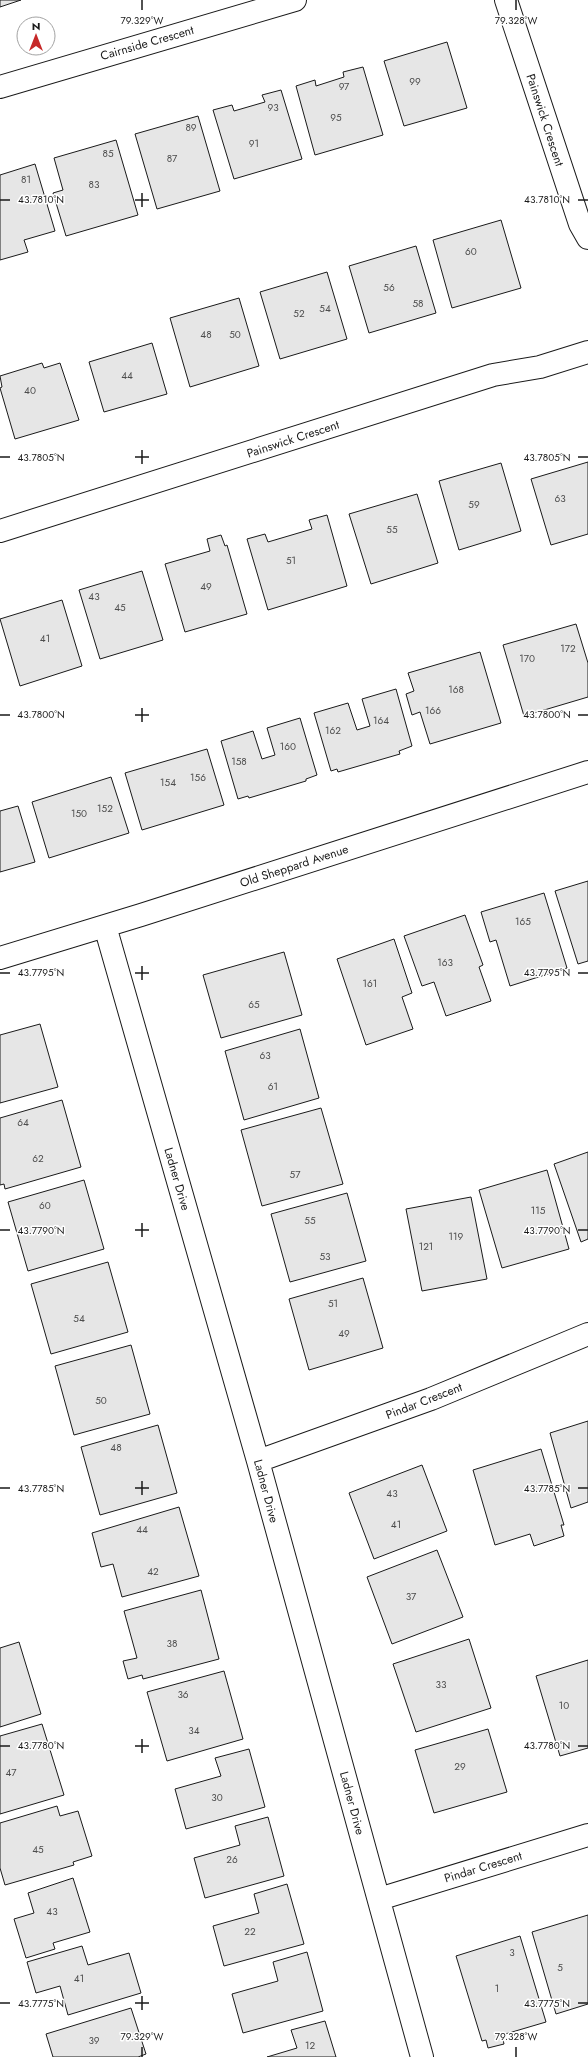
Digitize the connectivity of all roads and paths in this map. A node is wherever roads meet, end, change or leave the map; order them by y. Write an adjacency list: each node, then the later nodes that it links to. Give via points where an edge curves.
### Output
1 (295, 0): 3 (street, Cairnside Crescent)
2 (506, 0): 4 (street, Painswick Crescent, via 580,224)
3 (0, 86)
4 (588, 238)
5 (588, 352): 6 (street, Painswick Crescent, via 540,367 493,375)
6 (0, 531)
7 (588, 772): 8 (street, Old Sheppard Avenue)
8 (105, 926): 9 (street, Old Sheppard Avenue); 11 (street, Ladner Drive)
9 (0, 958)
10 (588, 1334): 11 (street, Pindar Crescent, via 431,1399)
11 (258, 1461): 13 (street, Ladner Drive)
12 (588, 1836): 13 (street, Pindar Crescent)
13 (379, 1899): 14 (street, Ladner Drive)
14 (422, 2057)

